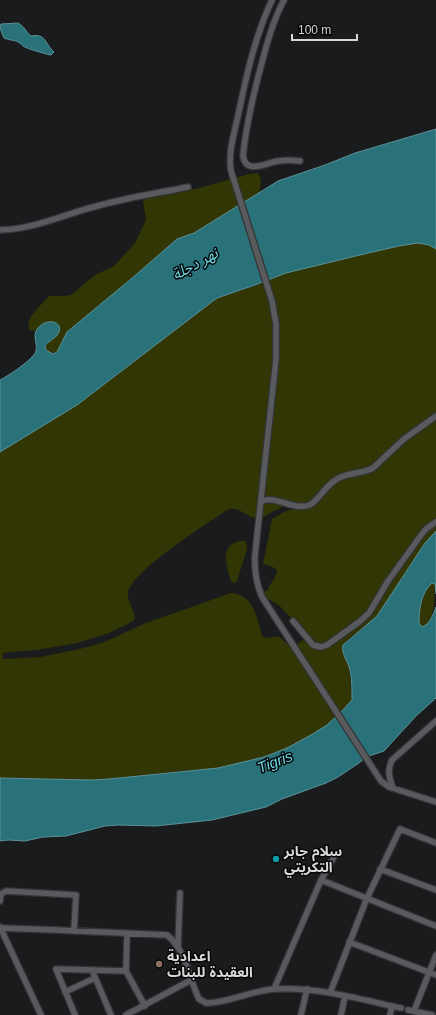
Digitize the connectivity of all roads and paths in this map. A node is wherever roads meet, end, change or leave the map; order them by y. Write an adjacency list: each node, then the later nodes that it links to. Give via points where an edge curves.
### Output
1 (272, 0): 7 (street, via 260,30 245,86 230,165 274,313 277,347)
2 (284, 0): 3 (street, via 274,22 250,107 243,156 245,163 252,167 279,161)
3 (300, 161)
4 (188, 187): 5 (street, via 101,204 39,225)
5 (0, 230)
6 (436, 416): 7 (street, via 404,439 373,468 335,480 310,505 292,506 270,499)
7 (260, 501): 11 (street, via 254,564 256,581 262,597 378,777)
8 (436, 522): 9 (street, via 421,535 369,613 327,645 313,645)
9 (293, 622)
10 (436, 721): 11 (street, via 392,760 388,775)
11 (393, 788): 12 (street)
12 (436, 802)
13 (436, 843): 15 (street, via 400,829)
14 (335, 855): 16 (street)
15 (380, 869): 17 (street); 19 (street)
16 (321, 880): 19 (street); 34 (street)
17 (436, 890)
18 (180, 893): 26 (street)
19 (366, 898): 21 (street); 25 (street)
20 (0, 901): 23 (street, via 1,894 6,891 76,895)
21 (436, 926)
22 (0, 928): 23 (street); 42 (street)
23 (74, 931): 24 (street)
24 (127, 934): 26 (street, via 167,936); 29 (street)
25 (349, 942): 30 (street); 37 (street)
26 (178, 947): 33 (street)
27 (436, 954): 30 (street)
28 (92, 970): 29 (street); 32 (street); 36 (street, via 56,969)
29 (126, 971): 39 (street)
30 (428, 973): 31 (street); 49 (street, via 411,1010)
31 (436, 975)
32 (95, 978): 36 (street); 44 (street)
33 (192, 980): 34 (street, via 199,999 206,1003); 39 (street)
34 (274, 989): 35 (street)
35 (307, 989): 37 (street); 46 (street)
36 (65, 992): 43 (street)
37 (330, 993): 38 (street)
38 (345, 996): 40 (street); 47 (street)
39 (145, 1006): 45 (street)
40 (392, 1006): 41 (street); 48 (street)
41 (401, 1008)
42 (41, 1015)
43 (75, 1015)
44 (111, 1015)
45 (126, 1015)
46 (301, 1015)
47 (341, 1015)
48 (390, 1015)
49 (432, 1015)

